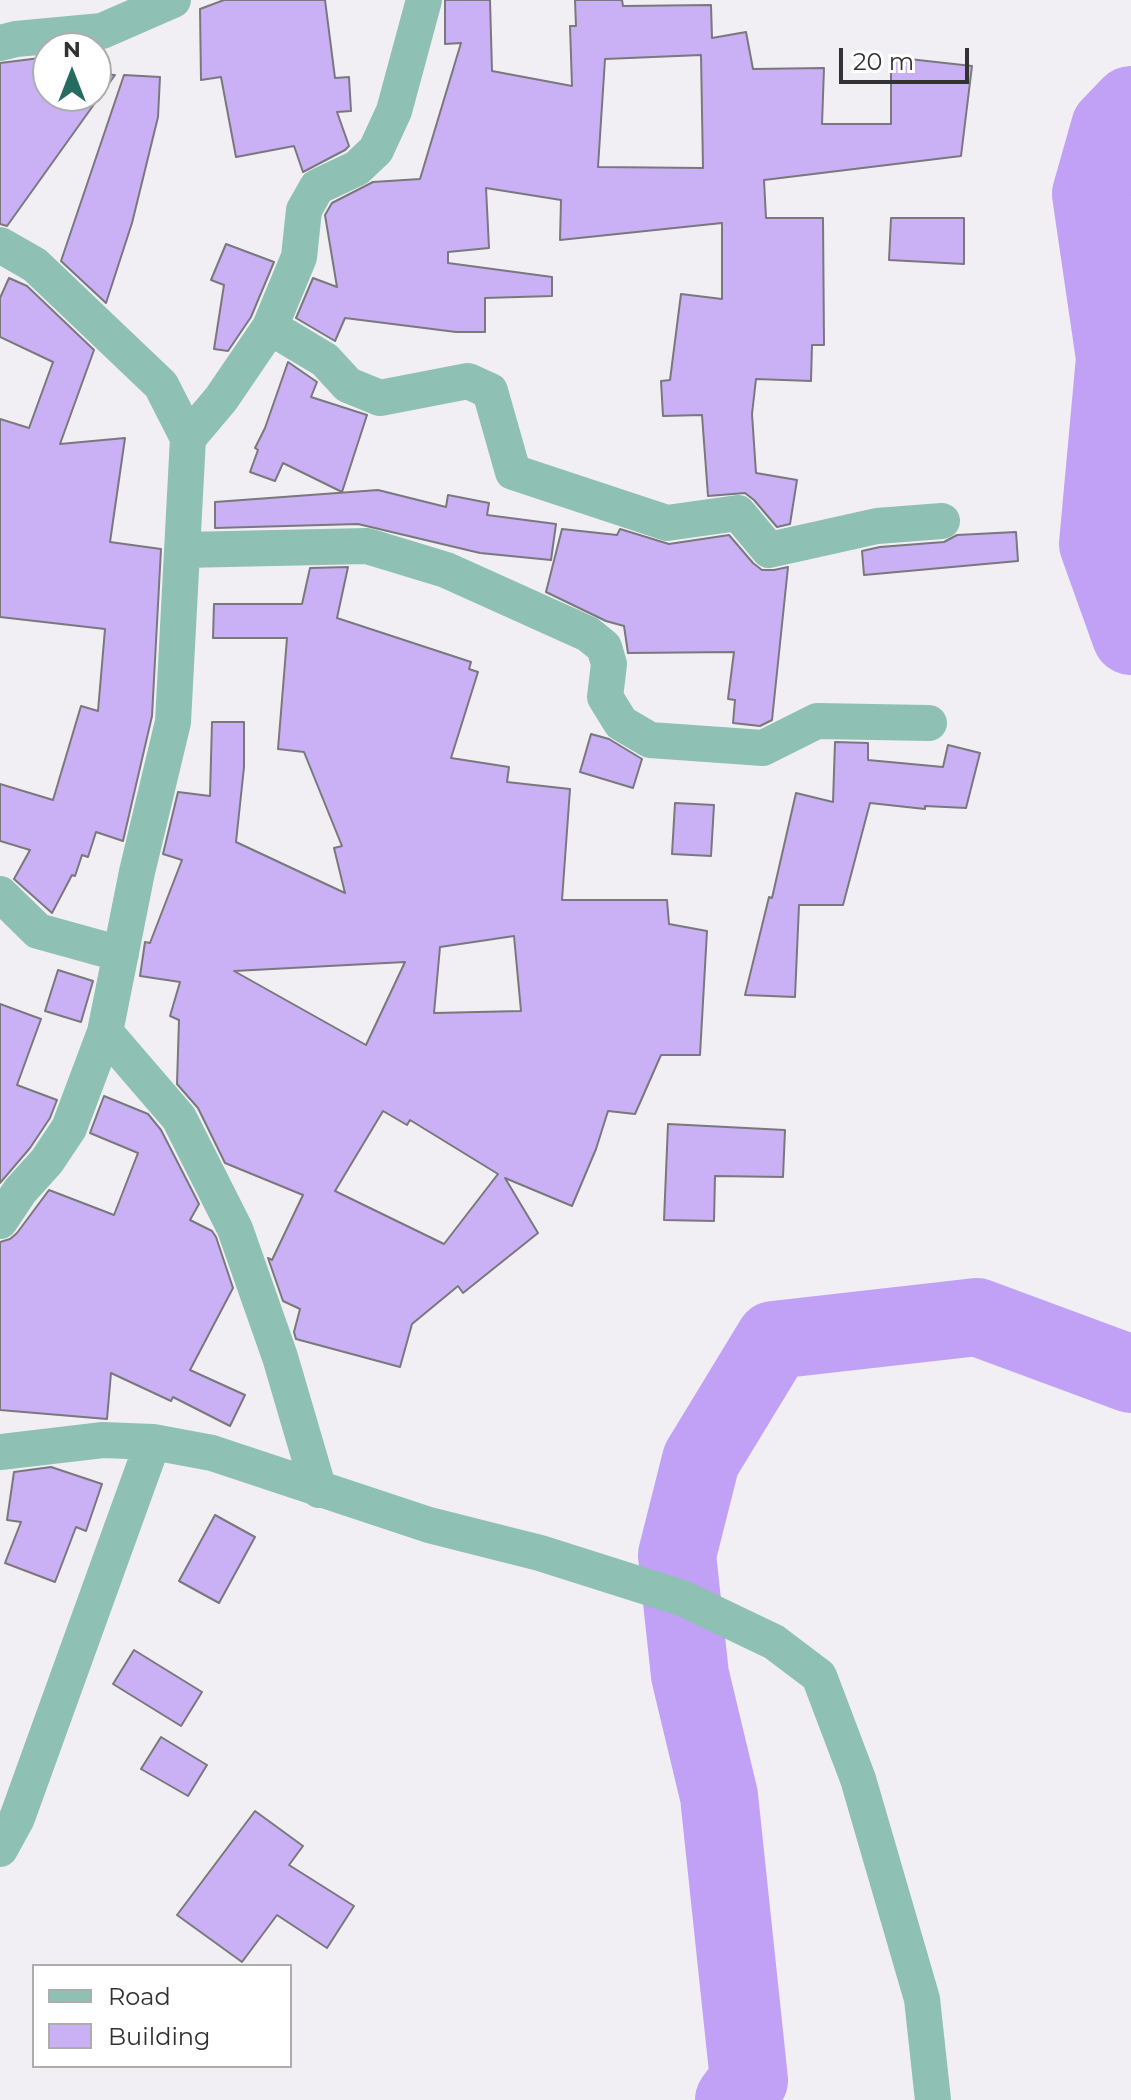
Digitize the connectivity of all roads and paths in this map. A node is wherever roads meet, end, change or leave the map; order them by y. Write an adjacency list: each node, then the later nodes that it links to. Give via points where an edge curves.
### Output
1 (173, 0): 3 (street, via 102,31)
2 (424, 0): 5 (street, via 394,111 376,150 357,168 317,187 304,210 299,257)
3 (0, 43)
4 (0, 245): 6 (street, via 35,265 161,385)
5 (270, 327): 6 (street); 7 (street, via 325,360 348,385 380,398 468,381 490,391 513,472 667,523 738,513 769,550 877,526)
6 (188, 438): 8 (street)
7 (942, 521)
8 (183, 550): 9 (street, via 367,546 446,570 596,640 609,664 605,697 621,723 650,740 763,748 817,721); 11 (street, via 173,722)
9 (929, 723)
10 (0, 894): 11 (street, via 38,931)
11 (121, 954): 12 (street)
12 (105, 1032): 13 (street, via 69,1128); 16 (street, via 179,1118 235,1229)
13 (0, 1221)
14 (153, 1442): 15 (street, via 103,1440); 16 (street, via 262,1467); 17 (street, via 17,1818)
15 (0, 1452)
16 (319, 1490): 18 (street, via 682,1598 774,1642 819,1676 858,1779 922,1999)
17 (0, 1849)
18 (933, 2100)

